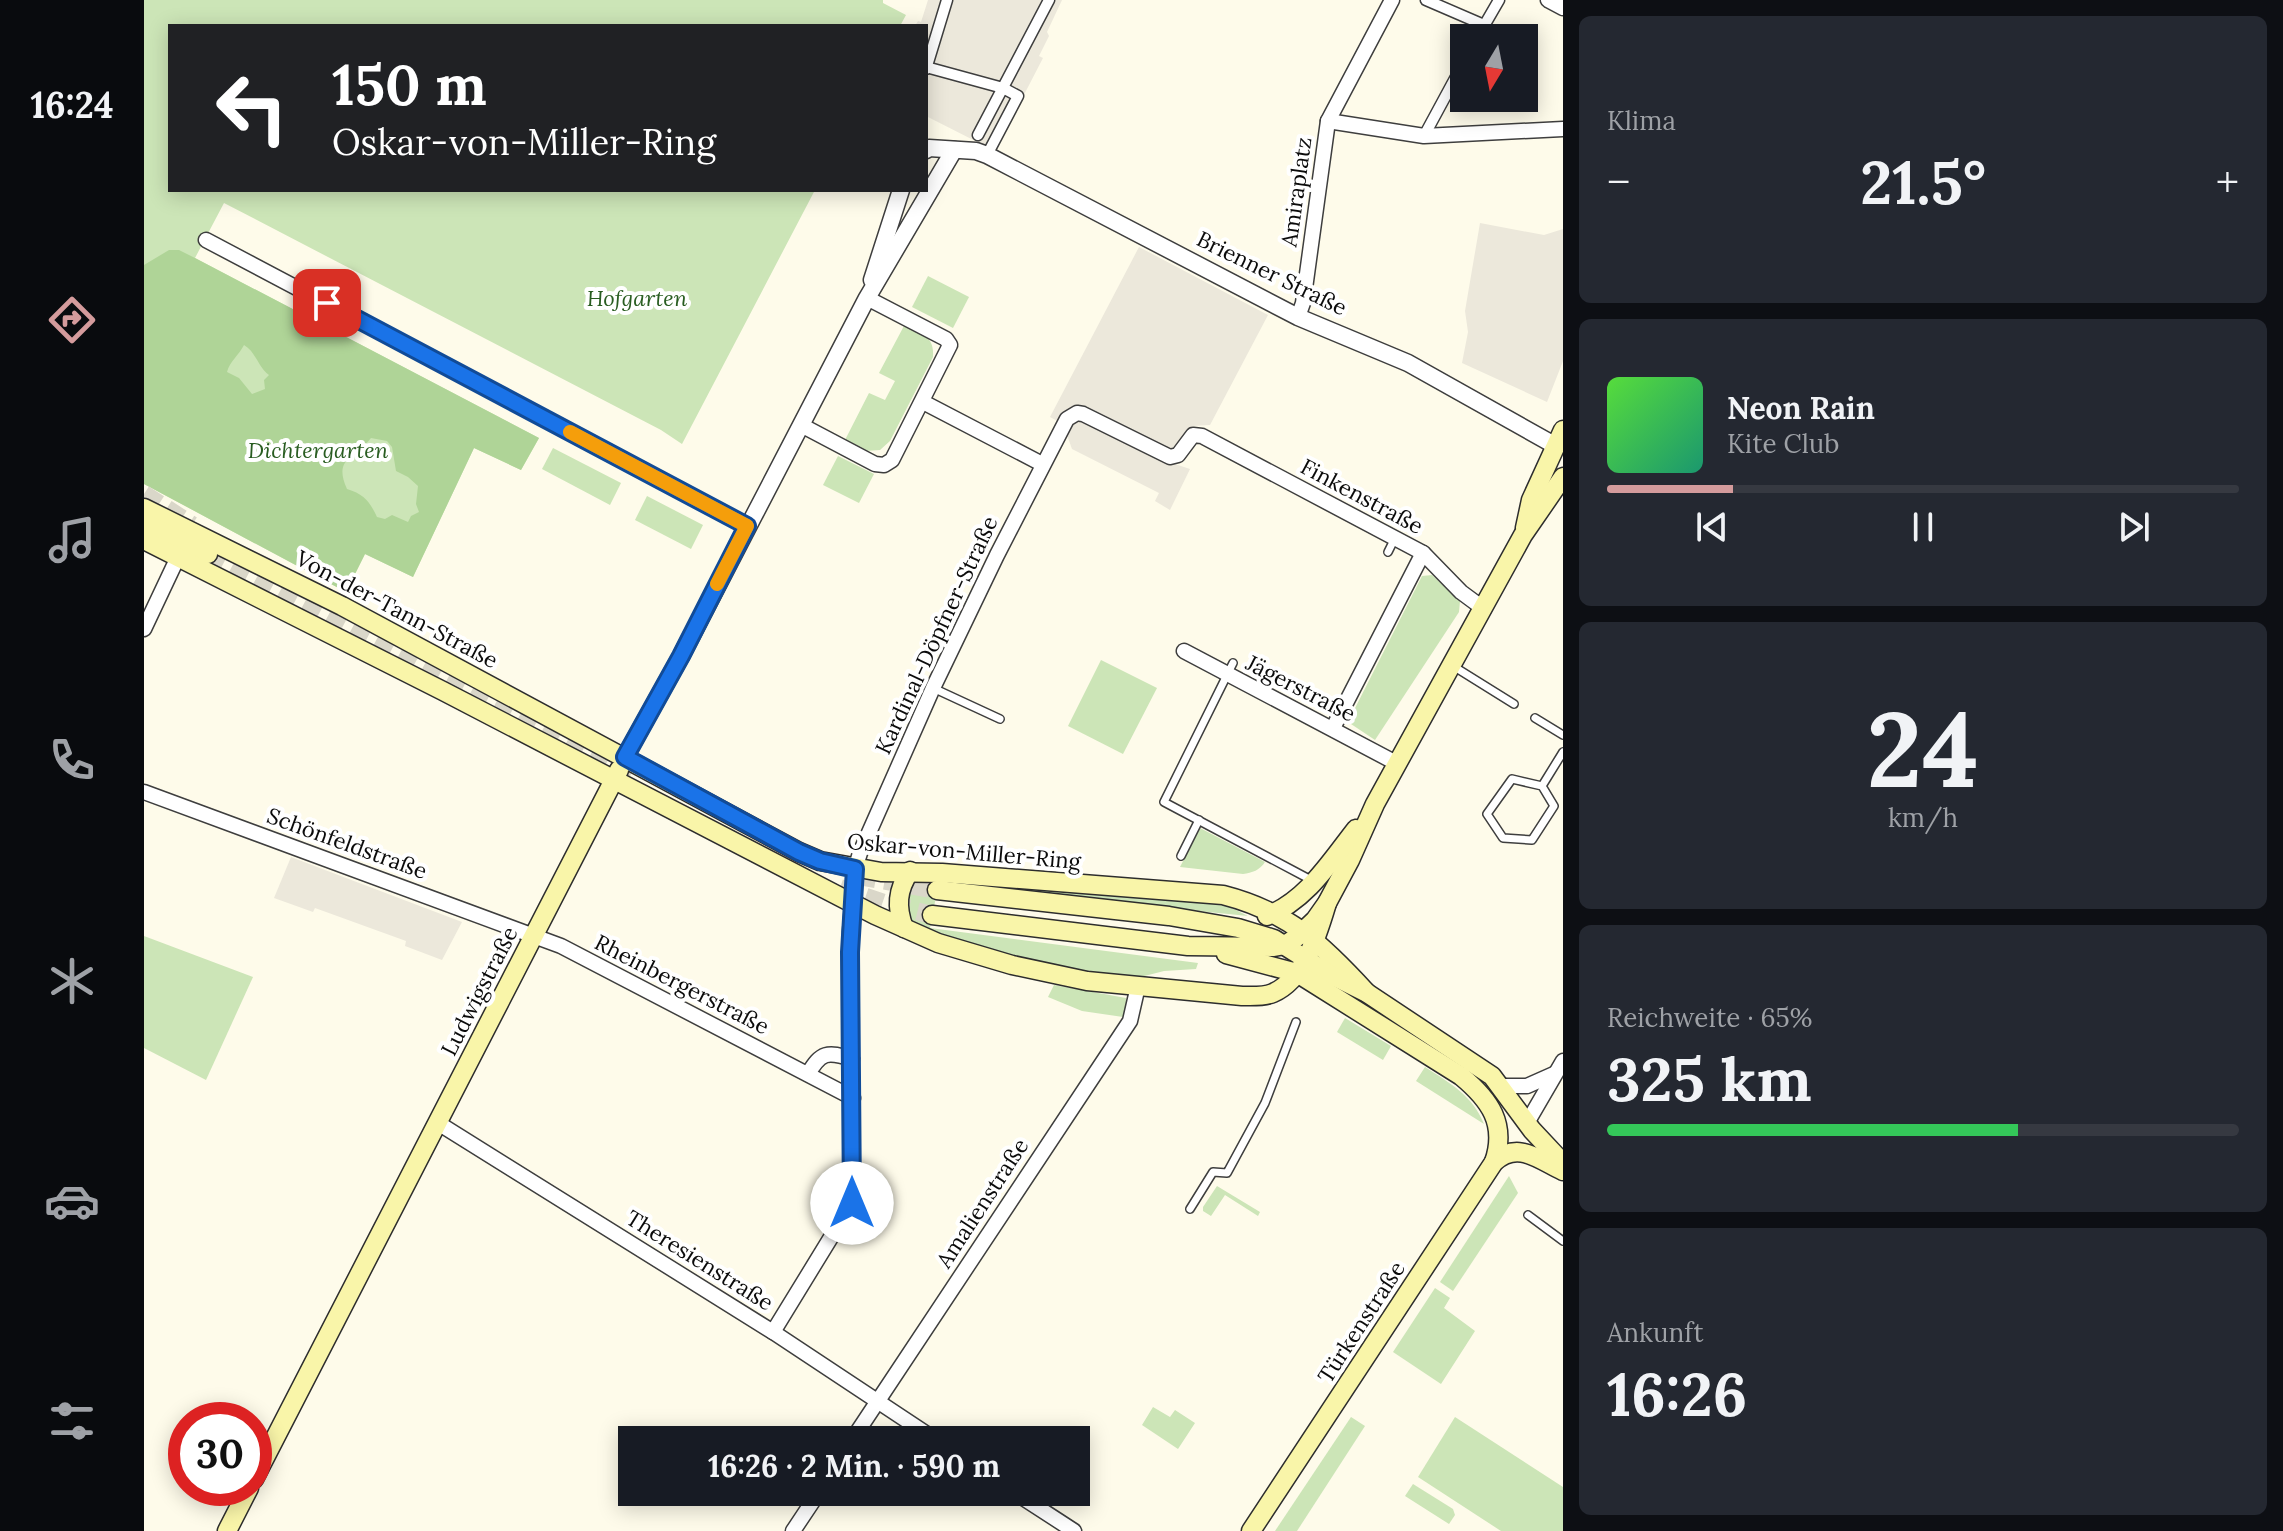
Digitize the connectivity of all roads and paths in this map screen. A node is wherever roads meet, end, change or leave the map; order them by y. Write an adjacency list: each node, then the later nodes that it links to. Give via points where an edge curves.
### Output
1 (947, 0): 10 (street)
2 (1049, 0): 13 (street)
3 (1392, 0): 14 (street)
4 (1426, 0): 8 (street)
5 (1499, 0): 9 (street)
6 (1548, 0): 7 (street)
7 (1563, 8)
8 (1482, 24)
9 (1485, 24)
10 (928, 62)
11 (928, 69): 13 (street)
12 (1450, 88): 17 (street)
13 (1007, 90): 16 (street); 20 (street, via 1018,96)
14 (1328, 121): 17 (street); 24 (street, Amiraplatz)
15 (1563, 129): 17 (street)
16 (978, 135)
17 (1424, 136)
18 (928, 150): 19 (street, Brienner Straße)
19 (954, 150): 20 (street, Brienner Straße); 23 (street)
20 (987, 155): 24 (street, Brienner Straße)
21 (900, 192): 23 (street)
22 (206, 240): 33 (street)
23 (867, 298): 25 (street, via 950,345); 27 (street, Ludwigstraße)
24 (1298, 317): 28 (street, Brienner Straße, via 1408,363)
25 (923, 402): 27 (street, via 892,460 884,465); 29 (street)
26 (1063, 424): 29 (street, Kardinal-Döpfner-Straße); 35 (street, Finkenstraße, via 1072,415 1083,414 1170,457 1178,455 1193,435 1207,438)
27 (801, 425): 33 (street, Ludwigstraße)
28 (1561, 443): 34 (main road, Oskar-von-Miller-Ring, via 1531,500)
29 (1042, 464): 48 (street, Kardinal-Döpfner-Straße)
30 (1563, 477): 34 (main road, Oskar-von-Miller-Ring)
31 (144, 508): 41 (main road, Von-der-Tann-Straße)
32 (144, 522): 39 (main road)
33 (747, 526): 55 (street, Ludwigstraße)
34 (1523, 535): 42 (main road, Oskar-von-Miller-Ring)
35 (1395, 538): 37 (lane); 38 (street, Finkenstraße)
36 (144, 540): 40 (main road)
37 (1388, 552)
38 (1423, 553): 42 (street, Finkenstraße); 52 (street)
39 (208, 554)
40 (178, 557): 43 (main road); 44 (street)
41 (313, 591): 43 (main road, via 307,611); 55 (main road, Von-der-Tann-Straße)
42 (1484, 609): 46 (main road, Oskar-von-Miller-Ring)
43 (295, 616): 57 (main road)
44 (144, 629)
45 (1184, 651): 47 (street, Jägerstraße)
46 (1453, 666): 49 (lane); 56 (main road, Oskar-von-Miller-Ring)
47 (1231, 669): 52 (street, Jägerstraße); 61 (lane, via 1164,802)
48 (933, 688): 51 (lane); 63 (street, Kardinal-Döpfner-Straße)
49 (1514, 704)
50 (1535, 718): 53 (lane)
51 (1000, 719)
52 (1333, 728): 56 (street, Jägerstraße)
53 (1563, 735)
54 (1563, 752): 58 (lane)
55 (625, 757): 57 (main road, Ludwigstraße); 63 (main road, Oskar-von-Miller-Ring, via 799,852)
56 (1398, 764): 60 (main road, Oskar-von-Miller-Ring)
57 (614, 779): 67 (main road, Oskar-von-Miller-Ring); 72 (main road, Ludwigstraße)
58 (1542, 786): 58 (lane, via 1512,779 1487,814 1503,838 1532,840 1554,806)
59 (144, 792): 72 (street, Schönfeldstraße)
60 (1375, 804): 65 (main road, Oskar-von-Miller-Ring); 73 (main road, Oskar-von-Miller-Ring)
61 (1199, 820): 62 (lane); 65 (lane)
62 (1181, 856)
63 (855, 869): 64 (main road, Oskar-von-Miller-Ring); 67 (street, Kardinal-Döpfner-Straße)
64 (910, 871): 68 (main road, Oskar-von-Miller-Ring, via 1200,892); 71 (main road, via 897,911)
65 (1315, 882): 68 (main road, Oskar-von-Miller-Ring)
66 (937, 890): 70 (main road, Oskar-von-Miller-Ring)
67 (852, 903): 71 (main road, Oskar-von-Miller-Ring); 80 (street, Kardinal-Döpfner-Straße)
68 (1274, 913): 70 (main road, Oskar-von-Miller-Ring); 73 (main road, Oskar-von-Miller-Ring)
69 (932, 915): 75 (main road)
70 (1221, 924): 74 (main road, Oskar-von-Miller-Ring)
71 (904, 928): 77 (main road, Oskar-von-Miller-Ring, via 1012,965)
72 (535, 936): 82 (street, Rheinbergerstraße); 85 (main road, Ludwigstraße)
73 (1309, 936): 74 (main road); 76 (main road, Oskar-von-Miller-Ring); 78 (main road)
74 (1285, 945): 75 (main road); 76 (main road, Oskar-von-Miller-Ring)
75 (1188, 946): 76 (main road)
76 (1301, 965): 77 (main road, Oskar-von-Miller-Ring, via 1286,985 1258,996); 78 (main road); 87 (main road, via 1475,1088 1499,1124)
77 (1138, 986): 94 (street, Amalienstraße, via 1130,1021)
78 (1367, 993): 83 (main road)
79 (1296, 1022): 90 (lane, via 1265,1103 1227,1173 1213,1172)
80 (852, 1059): 82 (street, via 833,1053 817,1059); 84 (street, Kardinal-Döpfner-Straße)
81 (1559, 1067): 83 (street, via 1527,1086); 86 (street)
82 (808, 1074): 84 (street, Rheinbergerstraße)
83 (1501, 1086): 86 (main road)
84 (853, 1098): 93 (street, Kardinal-Döpfner-Straße, via 852,1203)
85 (438, 1123): 93 (street, Theresienstraße); 97 (main road, Ludwigstraße)
86 (1527, 1123): 88 (main road)
87 (1494, 1162): 89 (main road, via 1519,1151); 104 (main road, Türkenstraße)
88 (1563, 1163)
89 (1563, 1171)
90 (1190, 1209)
91 (1528, 1215): 92 (lane)
92 (1563, 1241)
93 (773, 1332): 94 (street, Theresienstraße)
94 (877, 1402): 95 (street, Amalienstraße); 96 (street, Theresienstraße)
95 (861, 1426)
96 (914, 1426)
97 (272, 1444)
98 (240, 1506): 101 (main road)
99 (810, 1506): 102 (street)
100 (1036, 1506): 103 (street)
101 (227, 1531)
102 (793, 1531)
103 (1074, 1531)
104 (1251, 1531)

